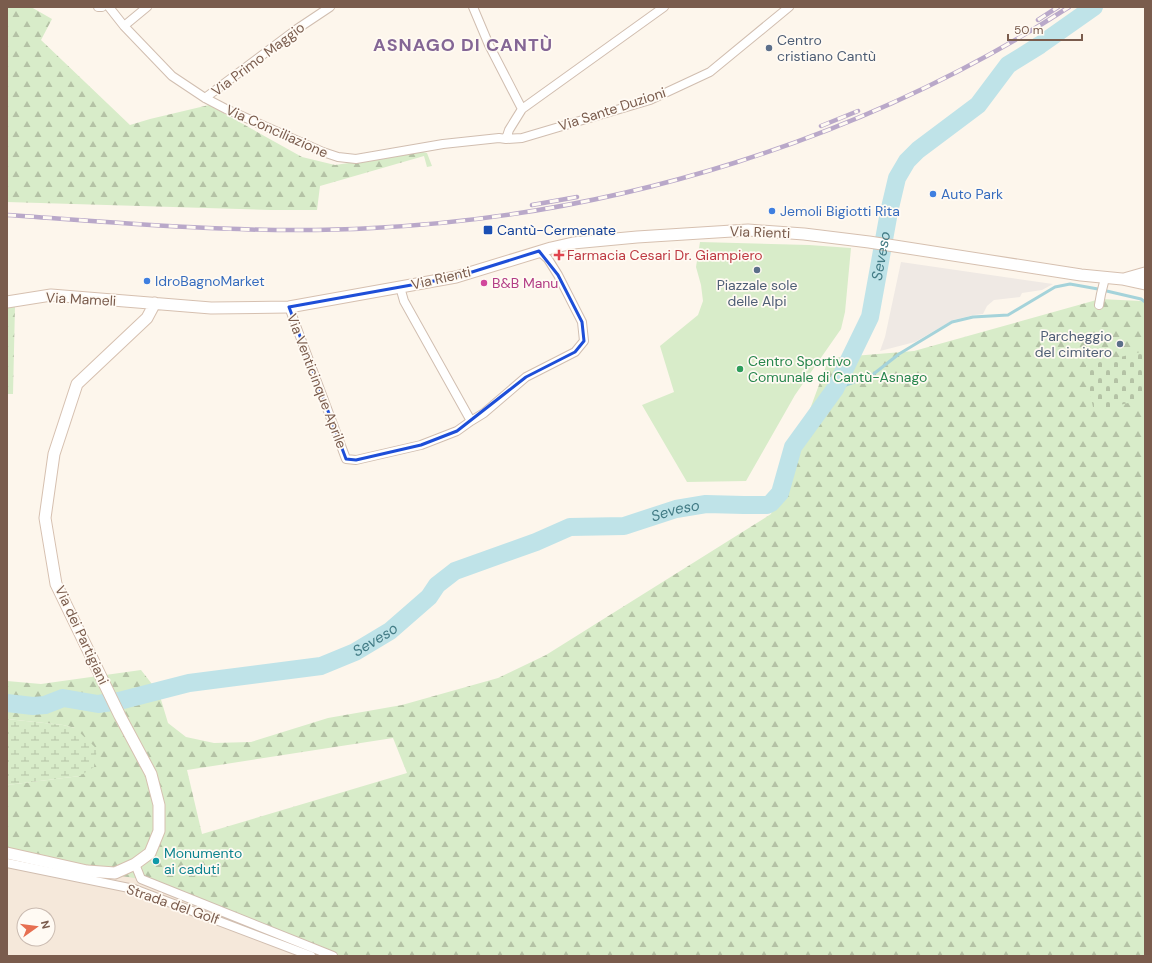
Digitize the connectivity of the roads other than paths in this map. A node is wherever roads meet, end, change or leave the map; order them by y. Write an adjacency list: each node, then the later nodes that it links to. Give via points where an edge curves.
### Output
1 (98, 7): 2 (street)
2 (102, 7)
3 (109, 7): 9 (street, Via Conciliazione)
4 (147, 7): 9 (street)
5 (330, 7): 10 (street, Via Primo Maggio)
6 (473, 7): 11 (street, via 489,45)
7 (664, 7): 11 (street)
8 (789, 7): 12 (street, Via Sante Duzioni, via 710,72 650,100 522,138)
9 (124, 26): 10 (street, Via Conciliazione, via 172,76)
10 (205, 98): 12 (street, Via Conciliazione, via 338,157 356,159 443,144)
11 (522, 109): 12 (street)
12 (506, 139)
13 (539, 251): 17 (main road, Via Rienti, via 572,243 748,230 869,242); 18 (main road, Via Rienti, via 456,277); 23 (street, via 548,259 558,275 582,322 584,341 575,352 526,377)
14 (1145, 273): 15 (main road)
15 (1122, 279): 16 (main road); 17 (main road, Via Rienti)
16 (1145, 284)
17 (1103, 286): 21 (street)
18 (400, 287): 22 (main road, Via Rienti); 23 (street, via 404,301)
19 (7, 302): 20 (main road, Via Mameli, via 51,295)
20 (155, 303): 22 (main road, Via Rienti, via 211,308); 26 (main road, Via dei Partigiani, via 147,318 77,384 54,454 45,518 56,584 151,774 160,805 159,831 150,853)
21 (1100, 305)
22 (289, 306): 23 (street, Via Venticinque Aprile, via 346,459 356,460 421,445 457,431)
23 (471, 421)
24 (7, 853): 26 (main road, Via dei Partigiani, via 87,871 115,873)
25 (7, 863): 27 (street, Strada del Golf, via 134,889)
26 (135, 864): 28 (street, Strada del Golf, via 141,879)
27 (311, 956)
28 (333, 956)

